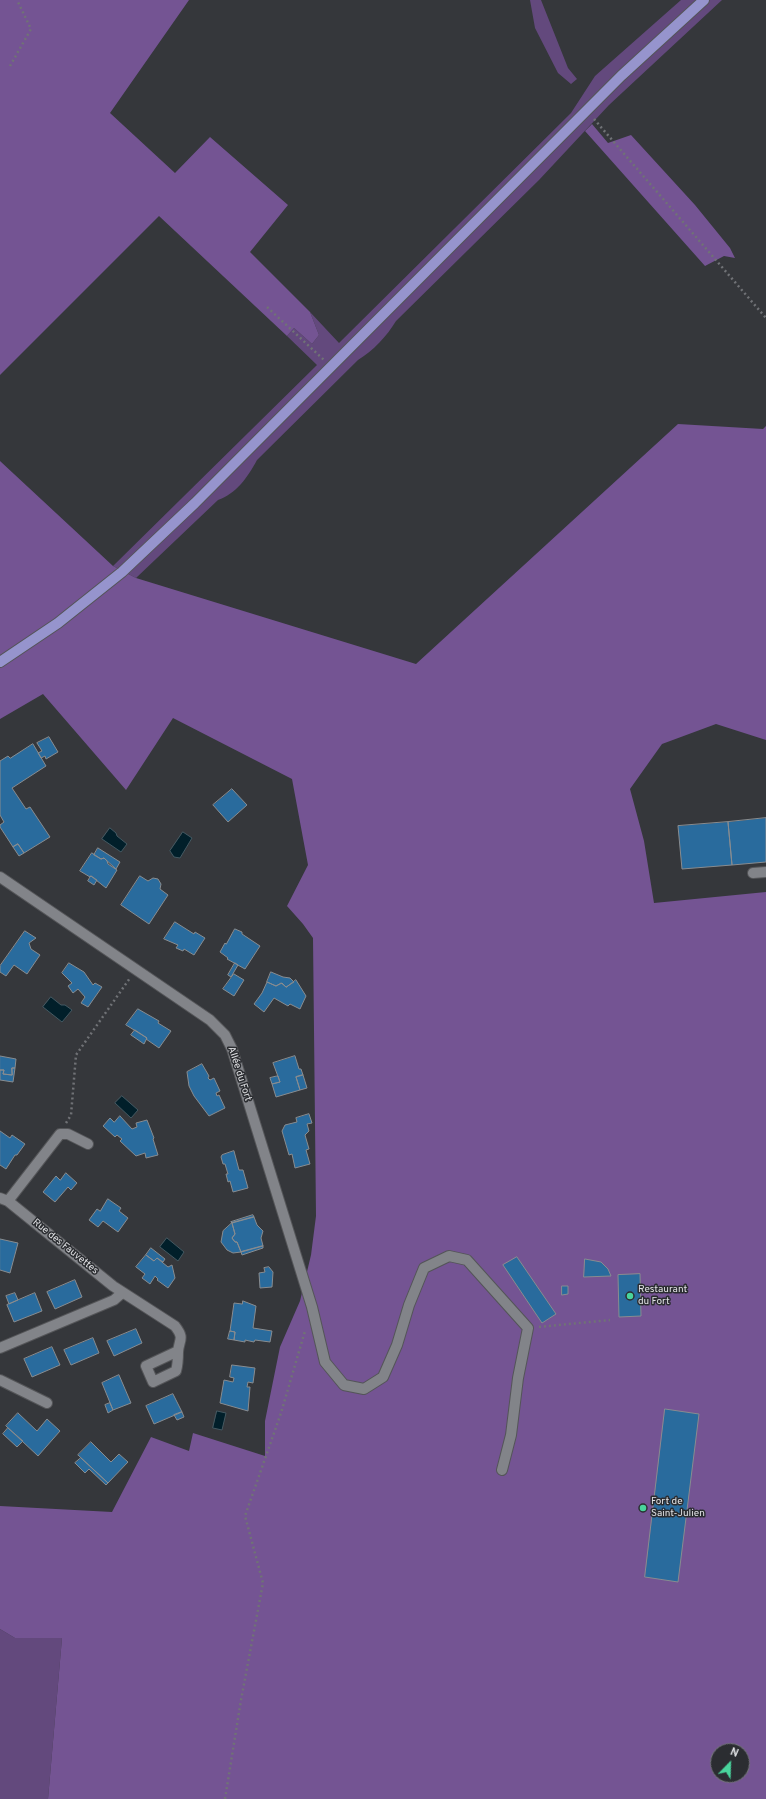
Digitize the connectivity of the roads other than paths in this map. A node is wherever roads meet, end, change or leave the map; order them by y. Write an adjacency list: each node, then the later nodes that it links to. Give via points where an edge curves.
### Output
1 (704, 0): 2 (main road, via 633,65 196,503 122,572 58,623)
2 (0, 662)
3 (766, 872): 4 (street)
4 (753, 873)
5 (0, 877): 13 (street, Allée du Fort, via 210,1020 225,1035 232,1049 312,1307 325,1362 344,1384 364,1389 382,1377 397,1345 424,1268 450,1256 467,1260 528,1328 518,1378 511,1435)
6 (88, 1144): 7 (street, Rue des Fauvettes, via 68,1134 60,1134)
7 (4, 1200): 8 (street, Rue des Fauvettes)
8 (122, 1293): 9 (street, via 114,1300); 10 (street, Rue des Fauvettes, via 175,1326 180,1333 181,1344)
9 (0, 1348)
10 (178, 1352)
11 (0, 1380): 12 (street)
12 (47, 1403)
13 (502, 1470)

